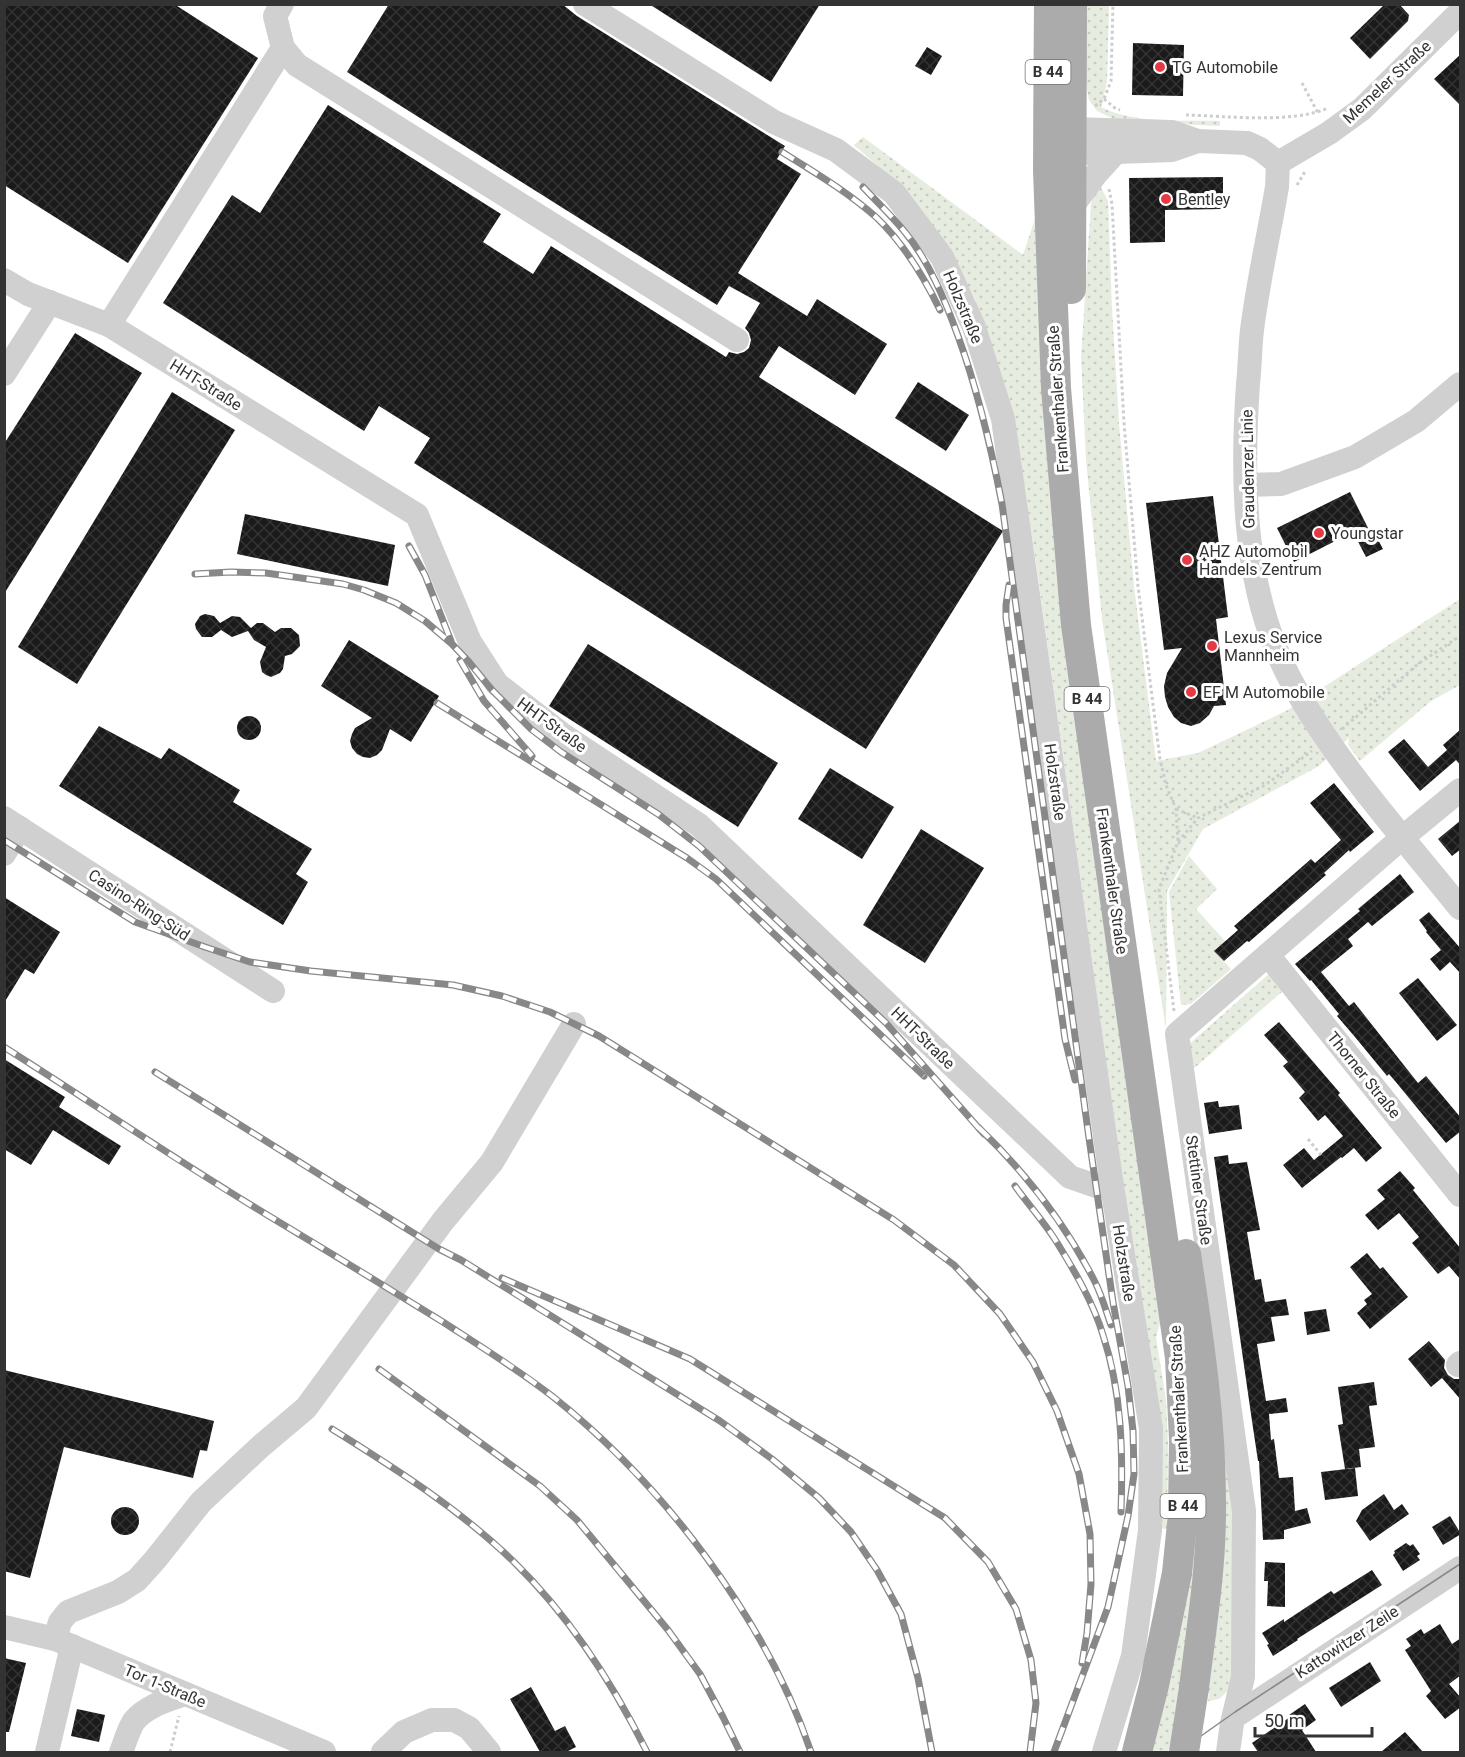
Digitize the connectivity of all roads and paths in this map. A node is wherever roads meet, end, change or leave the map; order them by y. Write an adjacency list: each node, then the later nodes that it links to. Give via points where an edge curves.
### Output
1 (282, 4): 7 (street, via 275,16)
2 (585, 4): 38 (street, Holzstraße, via 774,122 836,150 894,193 942,257 974,327 1003,419)
3 (1049, 4): 12 (main road, Frankenthaler Straße / B 44)
4 (1072, 4): 12 (main road, Frankenthaler Straße / B 44)
5 (1113, 4): 12 (path, via 1111,81 1104,99 1091,109)
6 (1451, 12): 15 (street, Memeler Straße, via 1362,110)
7 (283, 48): 20 (street); 21 (street, via 297,64)
8 (1302, 83): 9 (path)
9 (1312, 102)
10 (1328, 108): 11 (path, via 1293,117)
11 (1231, 117)
12 (1070, 137): 13 (street, via 1172,132); 14 (street, via 1090,153); 17 (main road, Frankenthaler Straße / B 44); 53 (main road, Frankenthaler Straße / B 44, via 1056,388 1076,624 1180,1358 1184,1439 1177,1573)
13 (1198, 141): 14 (street, via 1172,150); 15 (street, via 1247,143)
14 (1116, 152): 16 (street)
15 (1278, 163): 24 (street, Graudenzer Linie, via 1252,330 1245,429)
16 (1096, 174): 17 (street); 26 (path, via 1107,183 1112,204 1138,586 1160,759)
17 (1072, 207): 54 (main road, Frankenthaler Straße / B 44, bridge, via 1071,386 1092,620 1201,1354 1209,1438 1209,1571)
18 (4, 280): 19 (street, HHT-Straße)
19 (50, 302): 20 (street, HHT-Straße); 22 (street)
20 (109, 325): 38 (street, HHT-Straße, via 417,515 470,642 497,684 563,735 699,825 1070,1177 1096,1186)
21 (737, 340)
22 (4, 374)
23 (1461, 384): 24 (street, via 1416,421 1354,457 1281,484)
24 (1246, 485): 28 (street, Graudenzer Linie, via 1249,542 1260,595 1270,633 1288,675 1326,741)
25 (1461, 790): 28 (street)
26 (1176, 809): 29 (path); 29 (path, via 1198,818)
27 (12, 823): 30 (street); 33 (street, Casino-Ring-Süd)
28 (1403, 837): 31 (street, Graudenzer Linie); 32 (street)
29 (1178, 842): 35 (path, via 1159,889)
30 (4, 854)
31 (1461, 908)
32 (1268, 955): 35 (street); 39 (street, Thorner Straße)
33 (273, 991)
34 (574, 1024): 42 (street, via 492,1162 443,1221 306,1408 201,1502 137,1580 68,1612 60,1622)
35 (1177, 1034): 44 (street, Stettiner Straße, via 1244,1511 1243,1677)
36 (1308, 1139): 37 (path)
37 (1322, 1155)
38 (1113, 1186): 52 (street, Holzstraße, via 1150,1429 1150,1530 1133,1656)
39 (1461, 1195)
40 (1461, 1568): 44 (street, Kattowitzer Zeile)
41 (4, 1627): 42 (street, Tor 1-Straße)
42 (64, 1643): 43 (street, Tor 1-Straße); 46 (street)
43 (185, 1694): 47 (street, via 141,1715); 49 (street, Tor 1-Straße)
44 (1234, 1717): 55 (street, Stettiner Straße)
45 (174, 1737): 48 (path)
46 (47, 1752)
47 (121, 1752)
48 (170, 1752)
49 (324, 1752)
50 (383, 1752): 51 (street, via 404,1732 432,1720 454,1720 469,1728)
51 (489, 1752)
52 (1104, 1752)
53 (1137, 1752)
54 (1184, 1752)
55 (1228, 1752)

